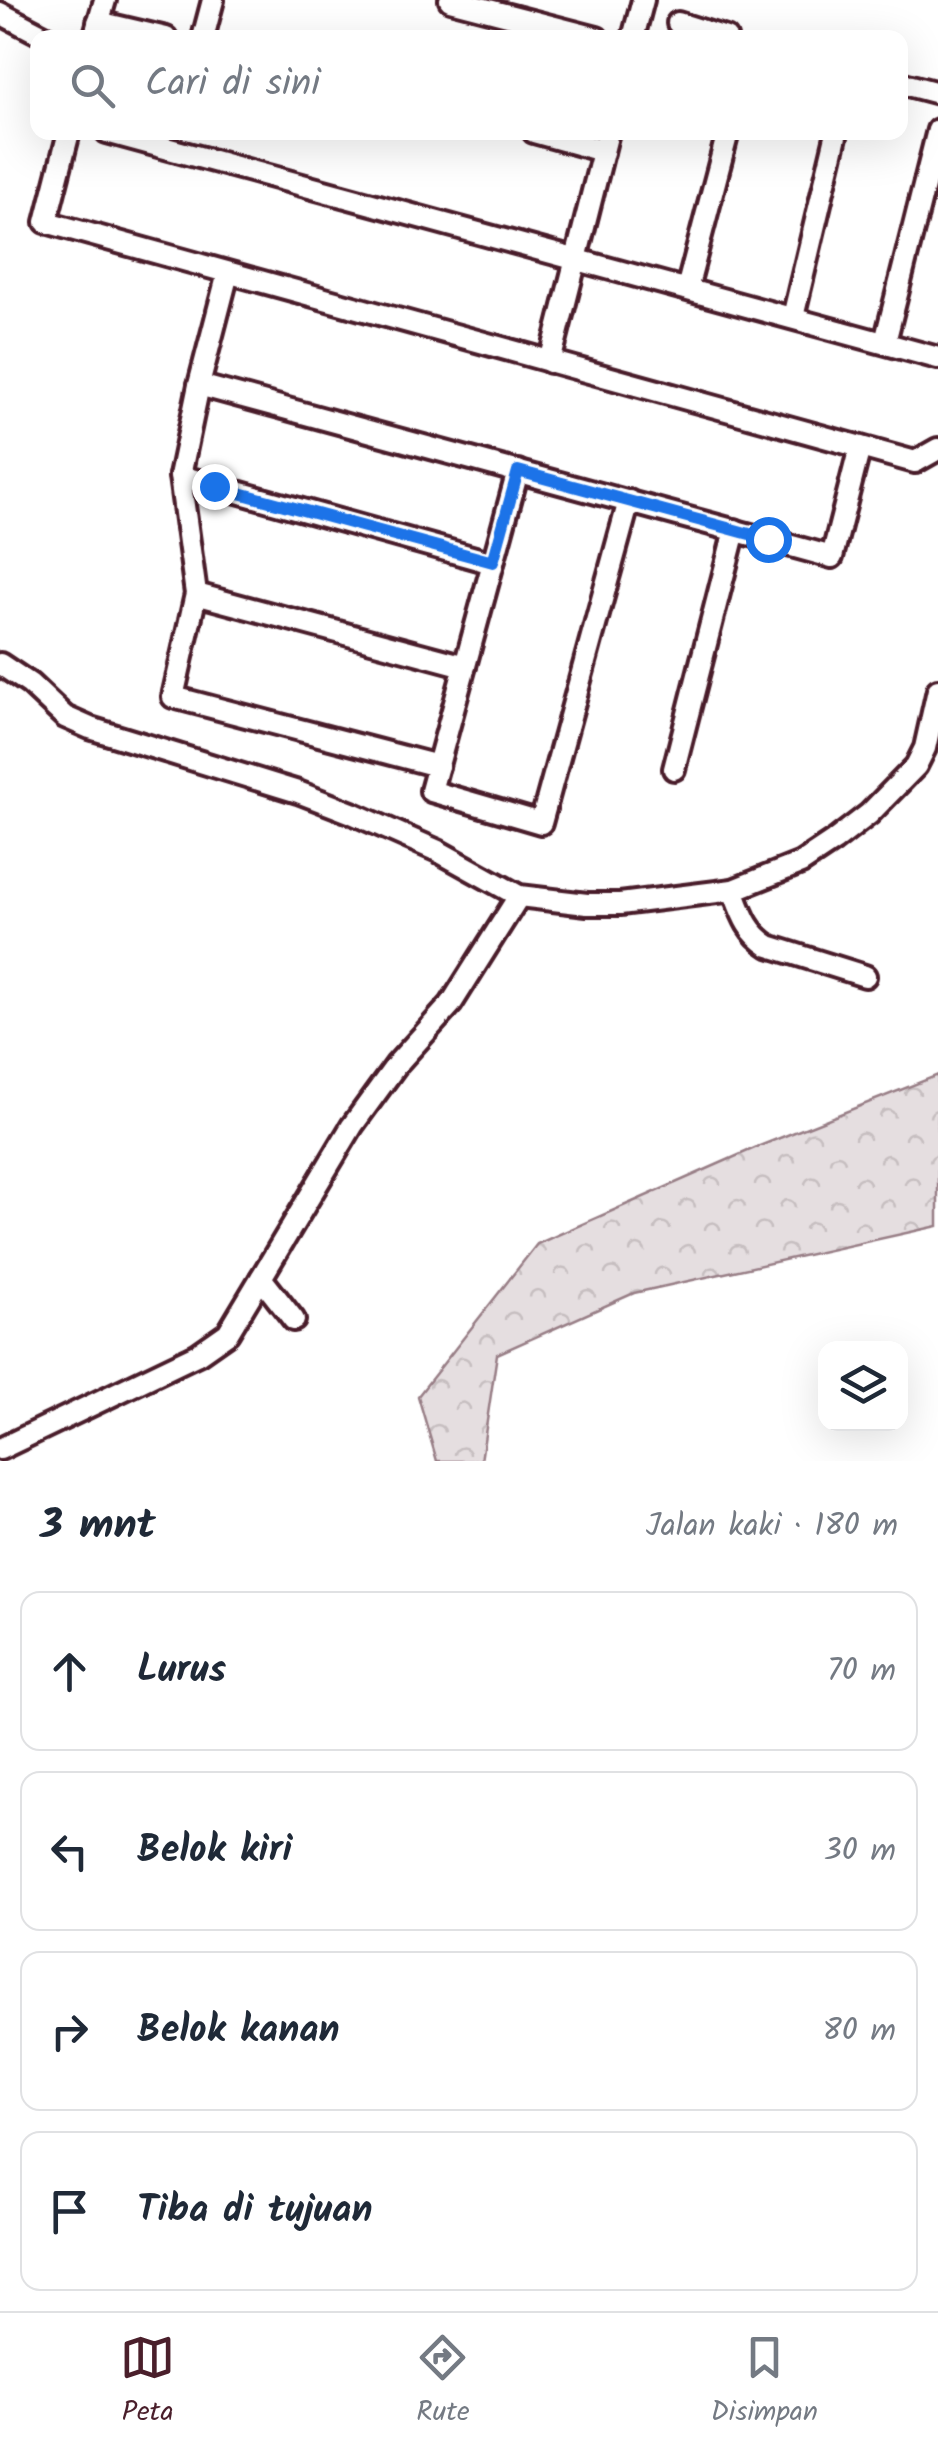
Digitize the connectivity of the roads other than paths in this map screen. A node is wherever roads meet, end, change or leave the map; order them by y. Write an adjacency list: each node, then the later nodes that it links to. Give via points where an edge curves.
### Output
1 (105, 0): 9 (street)
2 (213, 0): 10 (street)
3 (450, 0): 5 (street)
4 (643, 0): 12 (street)
5 (515, 7): 11 (street)
6 (0, 12): 8 (street)
7 (678, 22): 13 (street)
8 (33, 30)
9 (96, 30)
10 (205, 30)
11 (576, 30)
12 (635, 30)
13 (702, 30)
14 (908, 86): 15 (street)
15 (938, 93)
16 (938, 130): 26 (street)
17 (67, 140): 23 (street, via 46,222)
18 (136, 140): 22 (street)
19 (726, 140): 24 (street)
20 (835, 140): 25 (street)
21 (606, 142): 22 (street)
22 (576, 259): 24 (street); 28 (street)
23 (228, 273): 28 (street); 29 (street)
24 (687, 289): 25 (street)
25 (793, 317): 26 (street)
26 (884, 342): 27 (street)
27 (938, 358)
28 (550, 362): 30 (street)
29 (199, 385): 32 (street); 33 (street)
30 (860, 447): 31 (street, via 915,462); 35 (street, via 832,557)
31 (938, 449)
32 (518, 471): 34 (street); 36 (street)
33 (180, 476): 36 (street); 37 (street)
34 (629, 501): 35 (street); 41 (street, via 540,823 431,791)
35 (735, 530): 42 (street)
36 (493, 562): 39 (street)
37 (196, 594): 39 (street); 41 (street, via 173,697)
38 (0, 664): 44 (street, via 90,728 352,812)
39 (464, 666): 41 (street)
40 (938, 690): 43 (street, via 924,748 895,789 801,863)
41 (438, 766)
42 (674, 769)
43 (732, 890): 44 (street, via 620,904); 45 (street, via 756,938)
44 (519, 896): 46 (street, via 451,1004 352,1126)
45 (864, 976)
46 (261, 1278): 47 (street); 48 (street, via 213,1345)
47 (294, 1320)
48 (0, 1449)

